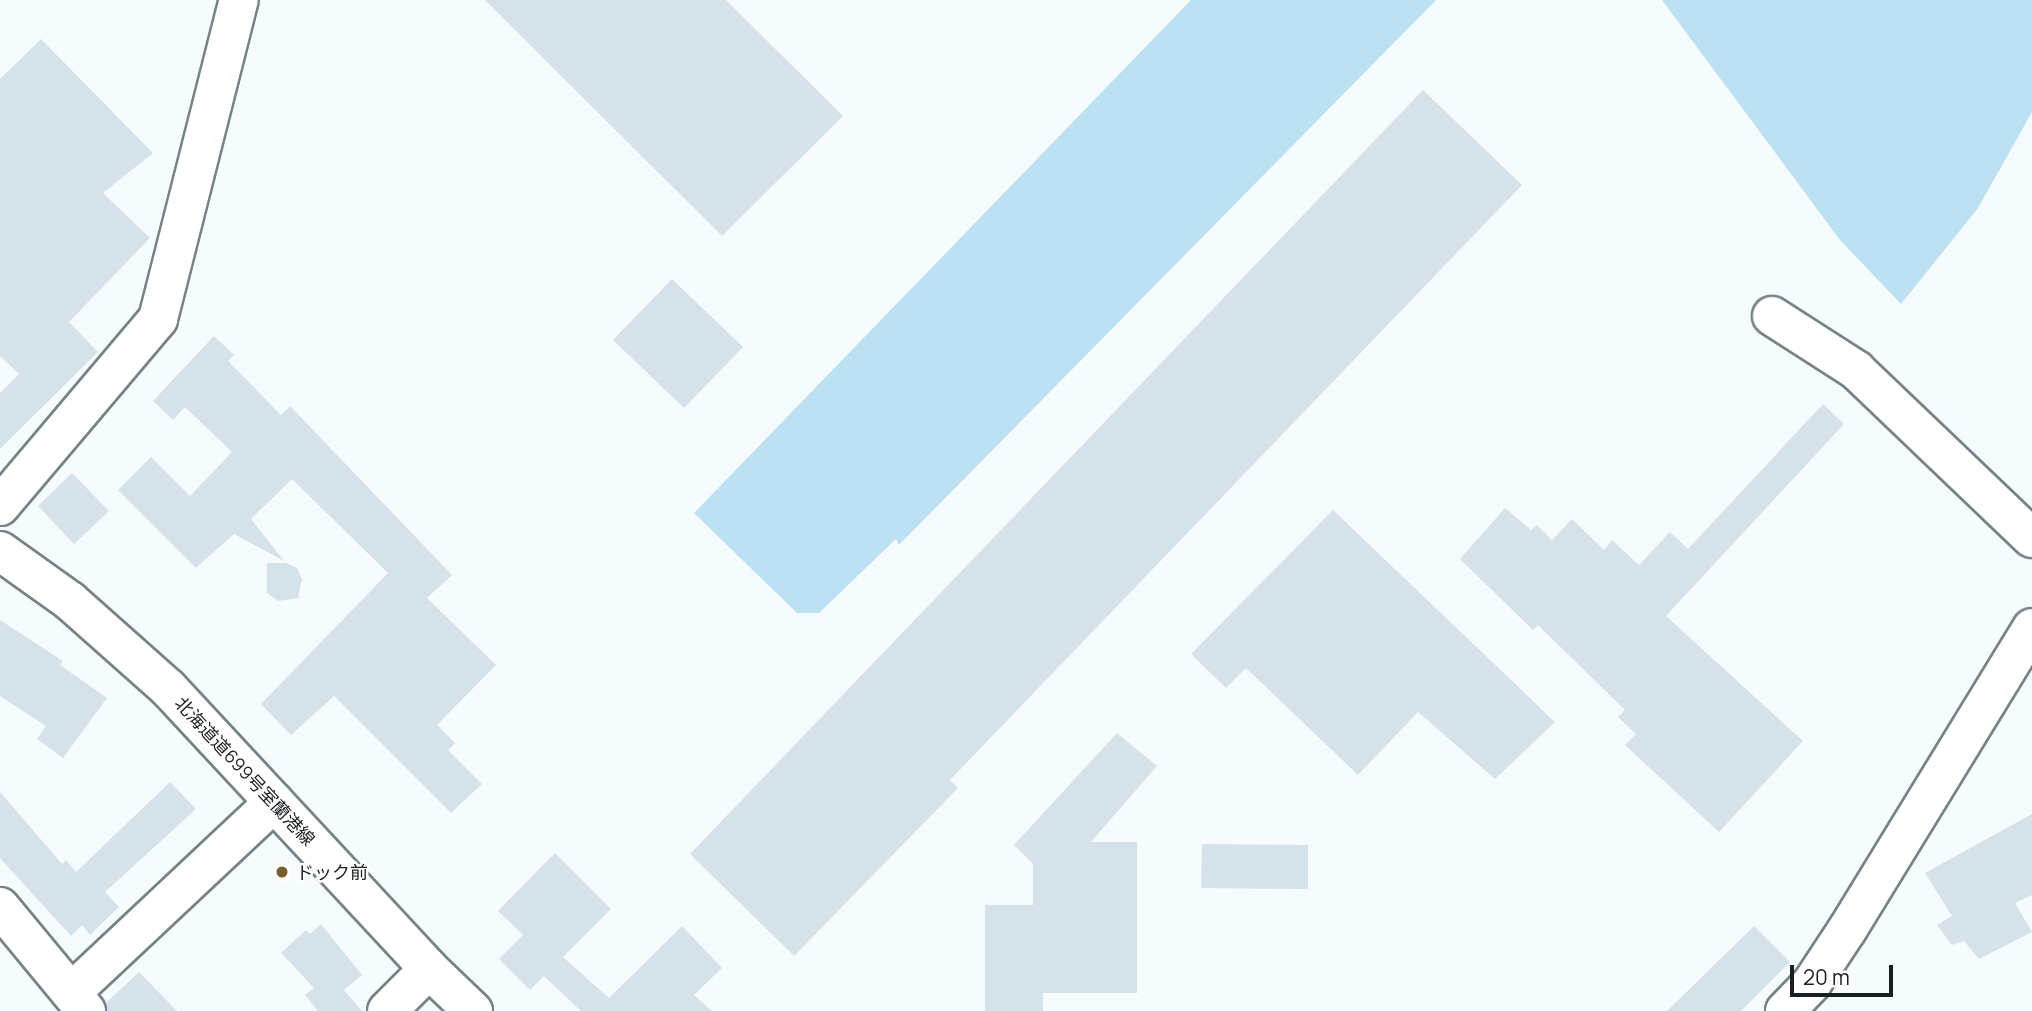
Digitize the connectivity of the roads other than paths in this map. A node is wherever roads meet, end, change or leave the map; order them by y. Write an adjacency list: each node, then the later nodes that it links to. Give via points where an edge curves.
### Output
1 (239, 0): 3 (street, via 158,319)
2 (1772, 316): 4 (street, via 1856,370)
3 (0, 506)
4 (2032, 538)
5 (0, 551): 7 (street, 北海道道699号室蘭港線, via 70,601 168,688)
6 (2032, 628): 11 (street, via 1847,930 1811,983)
7 (274, 802): 9 (street, 北海道道699号室蘭港線); 10 (street)
8 (0, 907): 10 (street)
9 (429, 969): 12 (street); 13 (street, 北海道道699号室蘭港線)
10 (80, 1001)
11 (1786, 1010)
12 (387, 1011)
13 (473, 1011)

